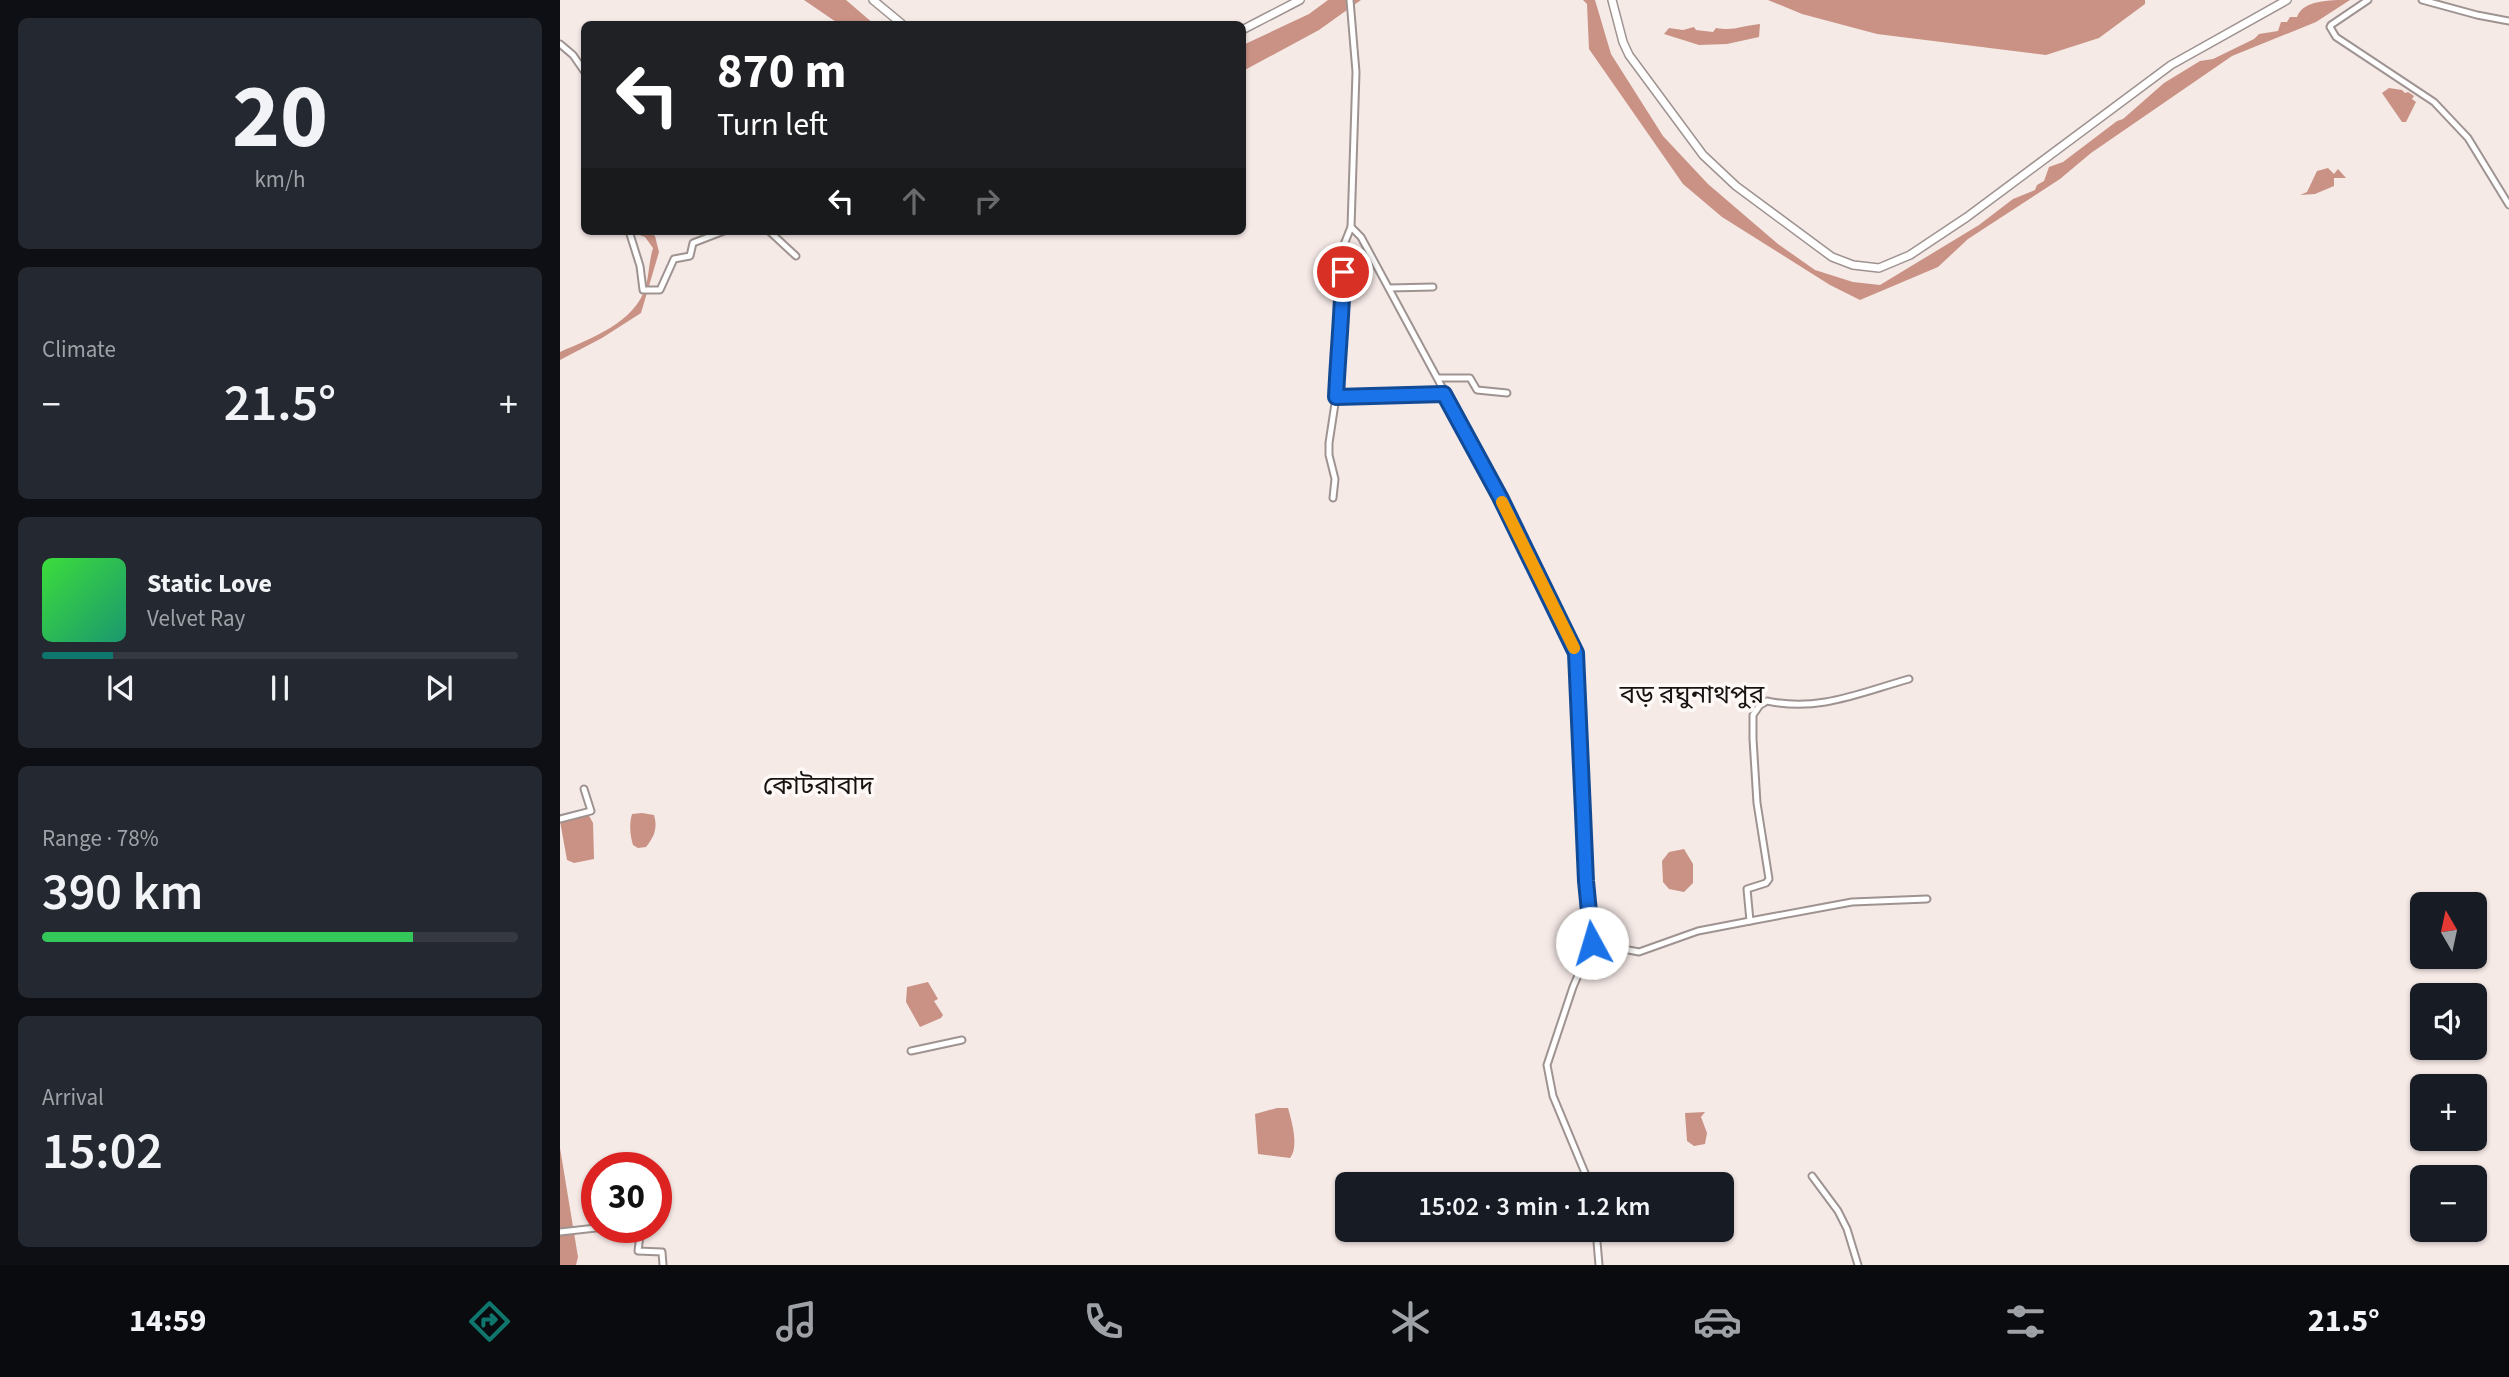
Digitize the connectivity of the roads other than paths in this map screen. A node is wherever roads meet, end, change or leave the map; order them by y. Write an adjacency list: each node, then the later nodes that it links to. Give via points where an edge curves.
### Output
1 (873, 0): 8 (main road)
2 (1300, 0): 10 (main road)
3 (1350, 0): 14 (street, via 1356,72)
4 (1612, 0): 5 (main road, via 1629,55 1703,155 1736,186 1832,257 1880,268 1910,255 1967,217 2171,65)
5 (2287, 0)
6 (2368, 0): 13 (street, via 2331,24 2336,37 2434,102 2468,138)
7 (2422, 0): 9 (street)
8 (898, 21)
9 (2509, 21)
10 (1246, 28)
11 (560, 44): 12 (street)
12 (581, 67)
13 (2509, 205)
14 (1351, 227): 20 (street); 24 (street, via 1343,247)
15 (630, 235): 16 (street, via 643,290 654,291 664,285 674,260 690,256 693,243)
16 (714, 235)
17 (773, 235): 18 (street)
18 (796, 256)
19 (1433, 287): 20 (street)
20 (1389, 288): 21 (street)
21 (1438, 378): 22 (street, via 1470,378 1477,390); 23 (street)
22 (1507, 393)
23 (1444, 394): 24 (street); 31 (street, via 1576,653)
24 (1336, 397): 25 (street, via 1329,443)
25 (1333, 498)
26 (1909, 679): 30 (street, via 1829,703 1791,706 1767,701 1753,715 1757,803 1769,872 1766,883 1747,889)
27 (583, 789): 28 (street, via 591,811)
28 (560, 819)
29 (1927, 899): 30 (street, via 1852,902)
30 (1750, 921): 31 (street, via 1698,931 1639,952)
31 (1592, 943): 34 (street, via 1547,1065 1553,1096)
32 (962, 1040): 33 (street)
33 (911, 1051)
34 (1585, 1172)
35 (1812, 1175): 42 (street, via 1839,1211)
36 (581, 1230): 37 (street)
37 (560, 1232)
38 (1597, 1242): 41 (street)
39 (639, 1243): 40 (street, via 638,1251 662,1252)
40 (663, 1265)
41 (1599, 1265)
42 (1858, 1265)

